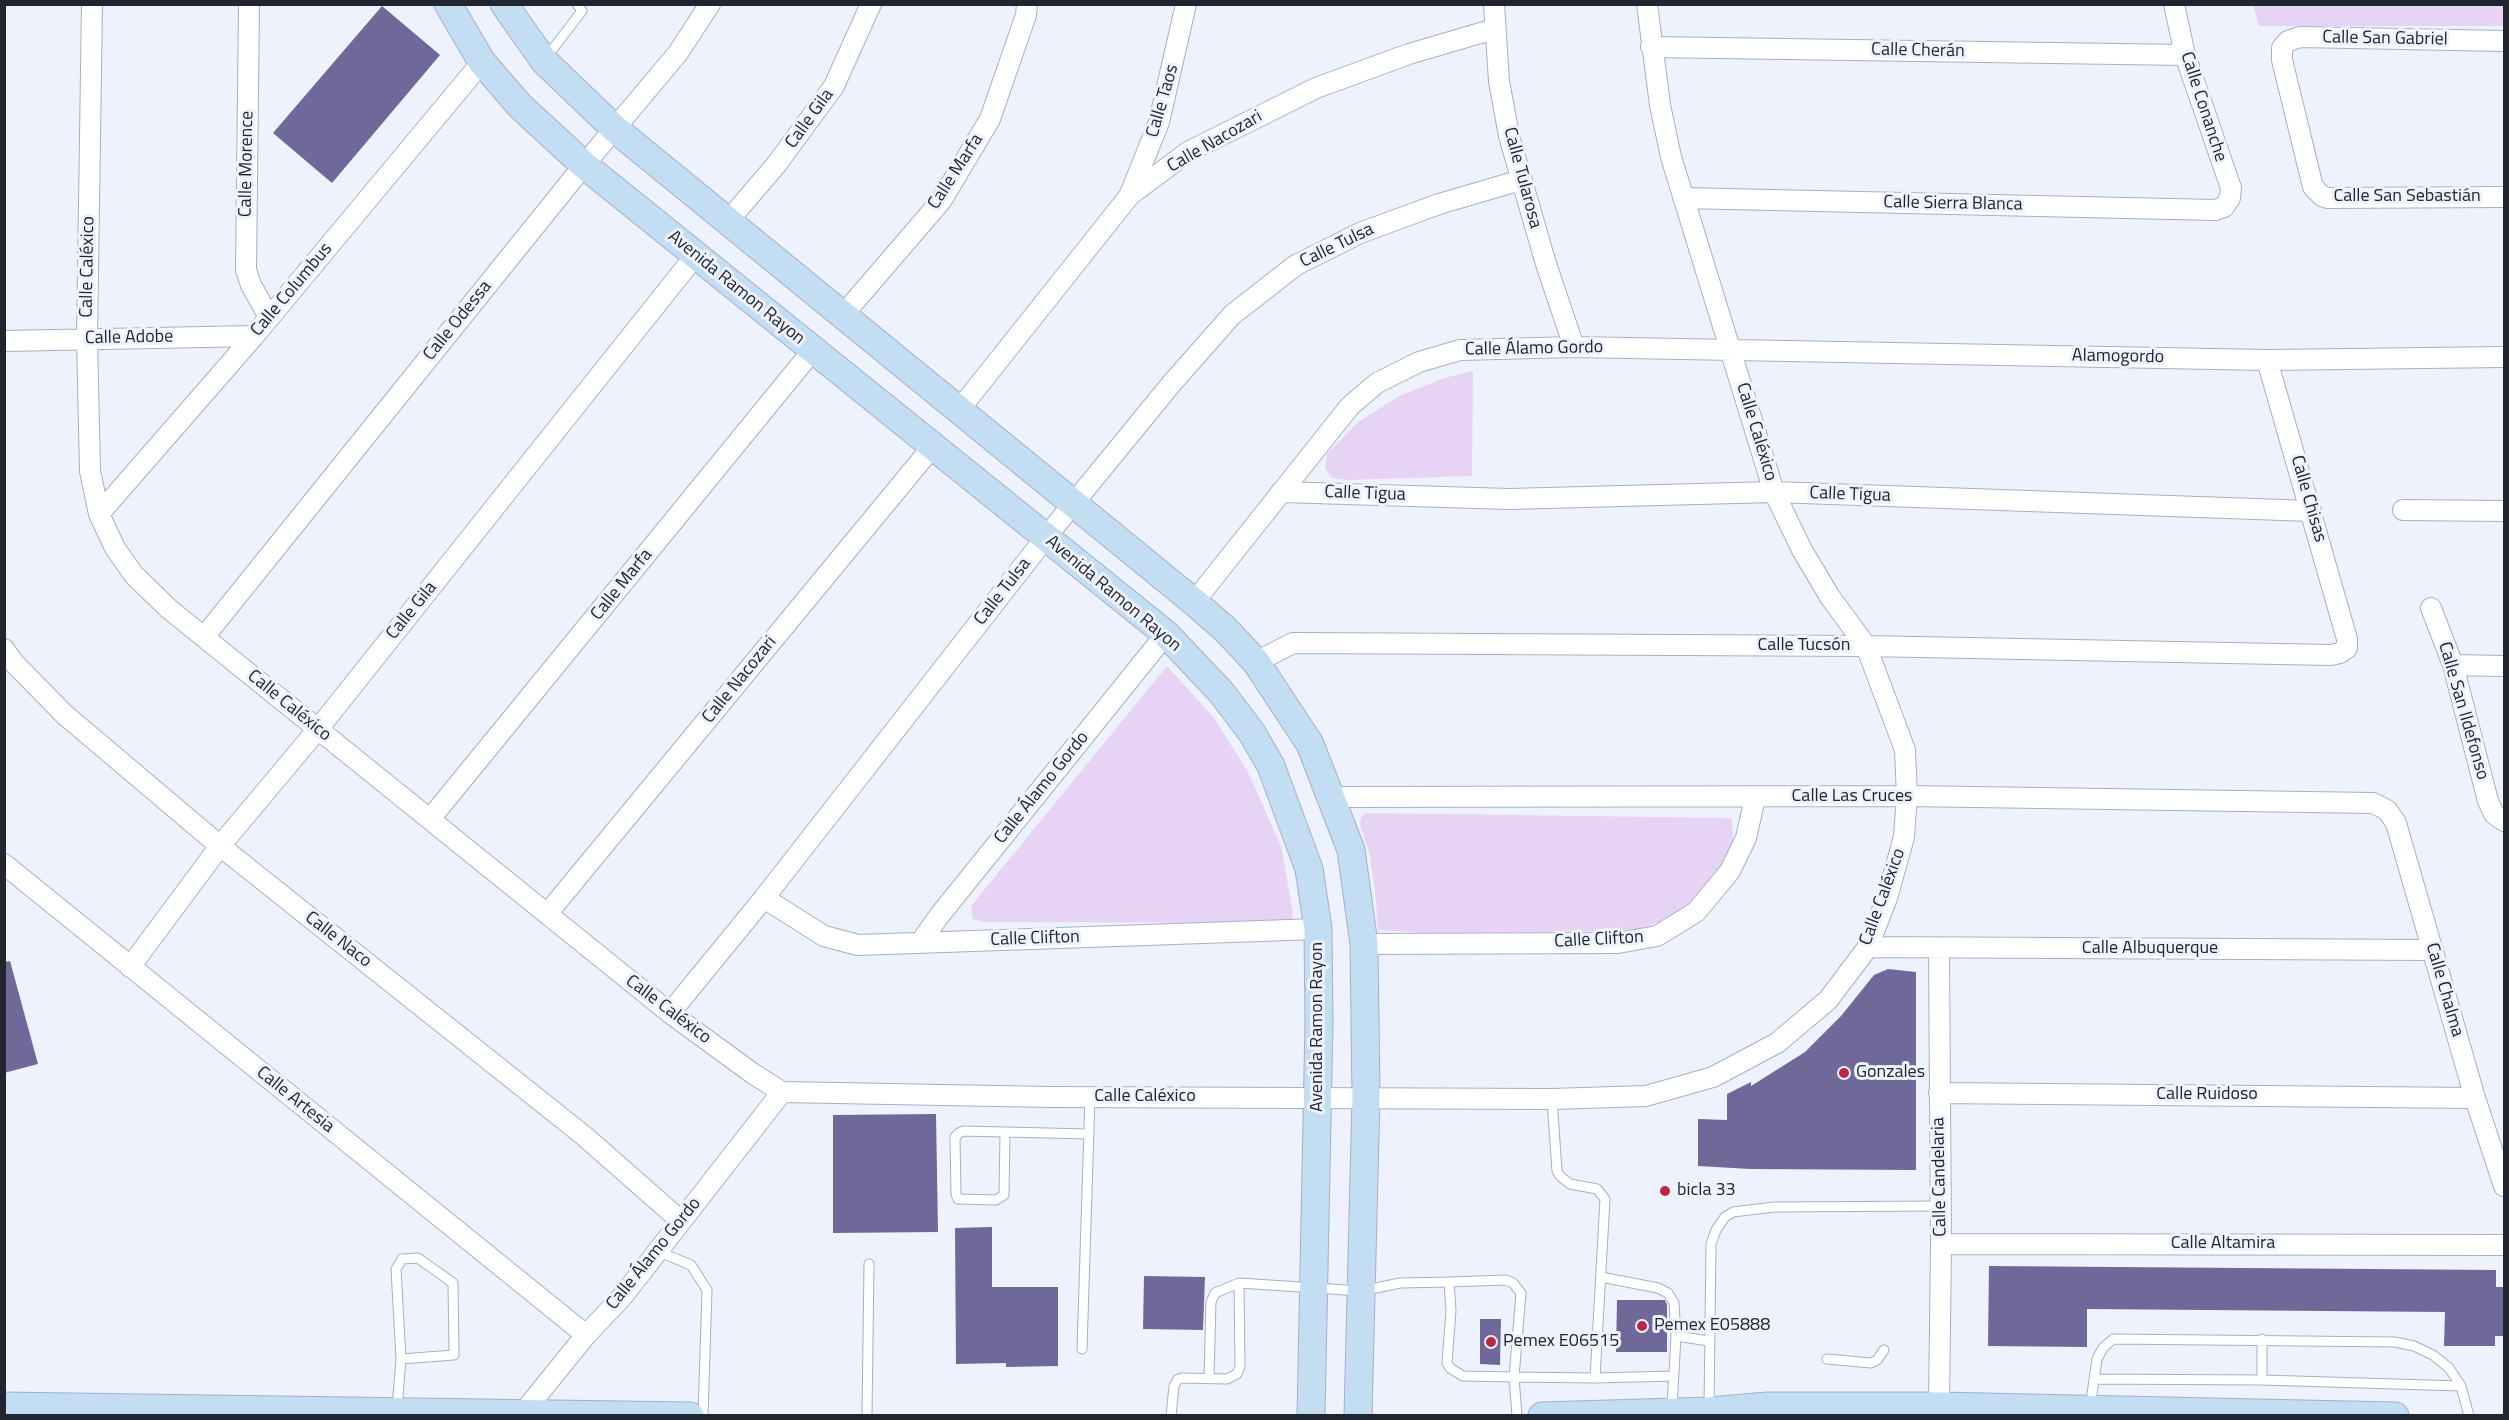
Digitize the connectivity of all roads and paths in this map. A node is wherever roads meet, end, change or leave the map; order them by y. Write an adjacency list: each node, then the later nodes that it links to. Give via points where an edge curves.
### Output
1 (92, 4): 32 (street, Calle Caléxico)
2 (249, 4): 30 (street, Calle Morence, via 246,270)
3 (448, 4): 18 (main road, Avenida Ramon Rayon)
4 (504, 4): 17 (main road)
5 (710, 4): 19 (street, Calle Odessa, via 678,53)
6 (871, 4): 27 (street, Calle Gila, via 834,86 776,165)
7 (1027, 4): 29 (street, Calle Marfa, via 990,119 978,140 941,201)
8 (1186, 4): 23 (street, Calle Taos, via 1159,122)
9 (1494, 4): 13 (street, Calle Tularosa)
10 (1647, 4): 15 (street, Calle Caléxico)
11 (2174, 4): 16 (street, Calle Conanche)
12 (582, 7): 17 (lane)
13 (1494, 29): 21 (street, Calle Tularosa, via 1499,81); 23 (street, Calle Nacozari, via 1409,54 1316,88 1188,152)
14 (2505, 41): 22 (street, Calle San Gabriel, via 2300,37 2288,41 2282,48 2282,60)
15 (1651, 47): 16 (street, Calle Cherán); 25 (street, Calle Caléxico, via 1660,105)
16 (2185, 55): 26 (street, Calle Conanche, via 2231,188)
17 (544, 61): 19 (main road)
18 (482, 62): 20 (main road, Avenida Ramon Rayon, via 520,106); 30 (street, Calle Columbus)
19 (615, 129): 20 (street, Calle Odessa); 27 (main road)
20 (584, 165): 28 (main road, Avenida Ramon Rayon); 52 (street, Calle Odessa)
21 (1521, 180): 34 (street, Calle Tularosa); 43 (street, Calle Tulsa, via 1360,232 1296,264 1232,315)
22 (2313, 187): 24 (street, Calle San Sebastián, via 2328,198)
23 (1130, 195): 39 (street, Calle Nacozari)
24 (2505, 197)
25 (1683, 198): 26 (street, Calle Sierra Blanca, via 2215,210); 35 (street, Calle Caléxico)
26 (2224, 207)
27 (728, 221): 29 (main road)
28 (695, 256): 36 (main road, Avenida Ramon Rayon); 59 (street, Calle Gila)
29 (843, 315): 39 (main road)
30 (269, 317): 31 (street, Calle Columbus)
31 (254, 336): 32 (street, Calle Adobe); 47 (street, Calle Columbus)
32 (87, 339): 33 (street, Calle Adobe); 47 (street, Calle Caléxico, via 90,471)
33 (4, 341)
34 (1574, 347): 35 (street, Calle Álamo Gordo); 41 (street, Calle Álamo Gordo, via 1460,350 1419,362 1377,383 1350,406)
35 (1731, 349): 38 (street, Alamogordo); 42 (street, Calle Caléxico)
36 (813, 350): 40 (main road, Avenida Ramon Rayon); 65 (street, Calle Marfa)
37 (2505, 357): 38 (street, Alamogordo)
38 (2267, 360): 45 (street, Calle Chisas)
39 (959, 410): 43 (main road)
40 (933, 446): 48 (main road, Avenida Ramon Rayon); 69 (street, Calle Nacozari)
41 (1281, 492): 42 (street, Calle Tigua, via 1509,499); 49 (street, Calle Álamo Gordo)
42 (1774, 492): 45 (street, Calle Tigua); 54 (street, Calle Caléxico, via 1830,597)
43 (1074, 504): 48 (street, Calle Tulsa); 49 (main road)
44 (2403, 510): 46 (street)
45 (2311, 511): 53 (street, Calle Chisas)
46 (2505, 511)
47 (99, 514): 52 (street, Calle Caléxico, via 115,548 134,575)
48 (1046, 537): 51 (main road, Avenida Ramon Rayon); 68 (street, Calle Tulsa)
49 (1194, 602): 56 (main road)
50 (2431, 608): 57 (street, Calle San Ildefonso)
51 (1166, 634): 70 (main road, Avenida Ramon Rayon, via 1227,700 1271,766 1309,869); 71 (street, Calle Álamo Gordo)
52 (204, 637): 59 (street, Calle Caléxico)
53 (2348, 639): 54 (street, Calle Tucsón, via 2347,648 2331,655)
54 (1866, 646): 56 (street, Calle Tucsón, via 1293,643); 60 (street, Calle Caléxico, via 1905,750)
55 (4, 649): 66 (street, Calle Naco, via 64,714)
56 (1256, 662): 61 (main road, via 1310,744)
57 (2453, 665): 58 (street); 64 (street, Calle San Ildefonso, via 2488,801)
58 (2505, 666)
59 (318, 729): 65 (street, Calle Caléxico); 66 (street, Calle Gila)
60 (1907, 796): 62 (street, Calle Las Cruces); 63 (street, Calle Las Cruces); 73 (street, Calle Caléxico, via 1904,837)
61 (1331, 797): 62 (street, Calle Las Cruces); 72 (main road, via 1351,850)
62 (1755, 798): 72 (street, Calle Clifton, via 1746,838 1730,871 1696,912 1657,936 1618,943)
63 (2373, 803): 75 (street, Calle Chalma, via 2387,810 2396,823)
64 (2499, 818)
65 (430, 819): 69 (street, Calle Caléxico)
66 (220, 846): 76 (street, Calle Gila); 89 (street, Calle Naco, via 583,1135)
67 (7, 870): 76 (street, Calle Artesia)
68 (764, 898): 71 (street, Calle Clifton, via 824,936 872,945); 77 (street, Calle Tulsa)
69 (547, 914): 77 (street, Calle Caléxico)
70 (1318, 929): 71 (street, Calle Clifton); 81 (main road, Avenida Ramon Rayon)
71 (920, 943)
72 (1364, 944): 82 (main road)
73 (1868, 947): 74 (street, Calle Albuquerque); 84 (street, Calle Caléxico, via 1828,1000 1777,1042 1713,1077 1646,1096)
74 (1939, 949): 75 (street, Calle Albuquerque); 79 (street, Calle Candelaria)
75 (2433, 950): 83 (street, Calle Chalma)
76 (129, 967): 99 (street, Calle Artesia)
77 (670, 1013): 78 (street, Calle Caléxico)
78 (782, 1092): 80 (street, Calle Caléxico); 89 (street, Calle Álamo Gordo)
79 (1939, 1093): 83 (street, Calle Ruidoso); 88 (street, Calle Candelaria)
80 (1090, 1097): 81 (street, Calle Caléxico); 86 (lane)
81 (1318, 1097): 82 (street, Calle Caléxico); 97 (main road, Avenida Ramon Rayon)
82 (1366, 1097): 84 (street, Calle Caléxico); 98 (main road)
83 (2475, 1098): 87 (street, Calle Chalma)
84 (1552, 1099): 94 (lane, via 1557,1171 1570,1184 1597,1189 1605,1199)
85 (1005, 1132): 85 (lane, via 1004,1195 999,1200 958,1199 955,1137 963,1131); 86 (lane)
86 (1089, 1134): 103 (lane)
87 (2505, 1186)
88 (1940, 1206): 90 (street, Calle Candelaria); 102 (lane, via 1774,1207 1733,1212 1716,1230 1711,1244)
89 (681, 1221): 92 (street, Calle Álamo Gordo)
90 (1941, 1244): 91 (street, Calle Altamira); 115 (street, Calle Candelaria)
91 (2505, 1245)
92 (659, 1251): 99 (street, Calle Álamo Gordo); 124 (lane, via 691,1265 707,1290)
93 (868, 1264): 125 (lane)
94 (1601, 1277): 100 (lane, via 1668,1293 1674,1303); 110 (lane)
95 (1449, 1282): 98 (lane, via 1400,1283); 108 (lane, via 1450,1368 1463,1376); 108 (lane, via 1506,1280 1521,1293)
96 (1239, 1283): 97 (lane); 109 (lane, via 1215,1293 1211,1302); 109 (lane, via 1240,1367 1233,1377)
97 (1314, 1287): 98 (lane); 127 (main road, Avenida Ramon Rayon)
98 (1361, 1291): 128 (main road)
99 (586, 1335): 122 (street, Calle Álamo Gordo)
100 (1676, 1336): 102 (lane); 107 (lane)
101 (2262, 1340): 111 (lane, via 2114,1339 2097,1359); 112 (lane); 113 (lane, via 2395,1342 2414,1346 2449,1368)
102 (1709, 1341): 121 (lane)
103 (1082, 1349)
104 (1884, 1350): 106 (lane, via 1871,1363)
105 (401, 1359): 105 (lane, via 454,1355 453,1283 418,1258 402,1259 396,1269); 118 (lane)
106 (1827, 1359)
107 (1674, 1376): 110 (lane); 119 (lane)
108 (1514, 1377): 110 (lane); 129 (lane)
109 (1209, 1378): 126 (lane, via 1178,1379)
110 (1596, 1378)
111 (2094, 1379): 112 (lane); 116 (lane)
112 (2262, 1380): 113 (lane)
113 (2461, 1386): 132 (lane)
114 (4, 1406): 117 (main road)
115 (1939, 1406): 116 (main road); 121 (main road, via 1768,1407)
116 (2090, 1408): 131 (main road)
117 (198, 1412): 120 (main road)
118 (397, 1412): 120 (main road); 122 (main road)
119 (1672, 1412): 121 (main road); 130 (main road)
120 (289, 1413)
121 (1708, 1413)
122 (522, 1414): 123 (main road)
123 (690, 1416)
124 (703, 1416)
125 (867, 1416)
126 (1171, 1416)
127 (1311, 1416)
128 (1358, 1416)
129 (1517, 1416)
130 (1542, 1416)
131 (2395, 1416)
132 (2469, 1416)

